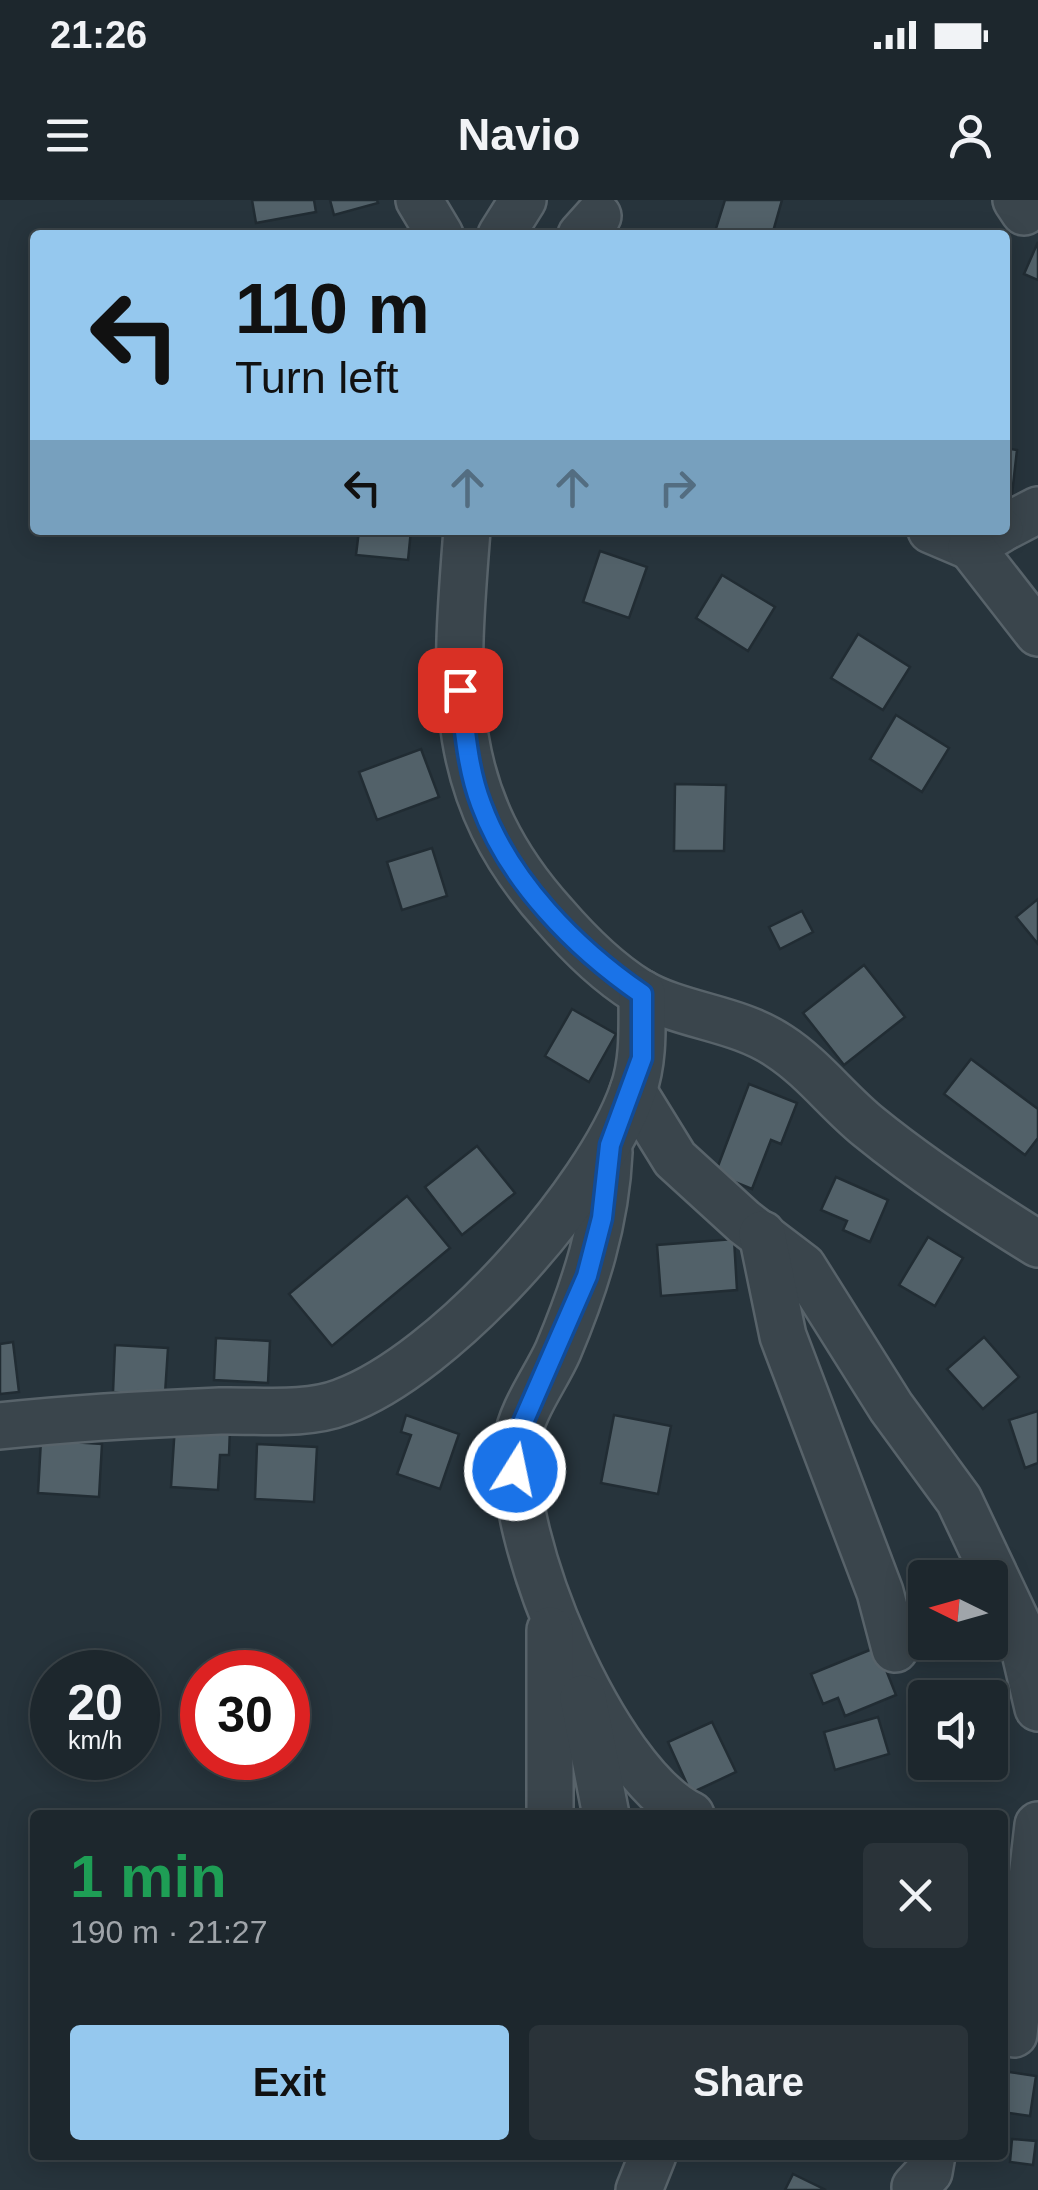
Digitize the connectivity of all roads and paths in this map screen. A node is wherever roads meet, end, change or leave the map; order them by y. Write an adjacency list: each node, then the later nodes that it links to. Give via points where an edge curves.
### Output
1 (419, 200): 3 (street)
2 (523, 200): 4 (street)
3 (437, 230)
4 (504, 230)
5 (1038, 510): 6 (street)
6 (1010, 521)
7 (467, 535): 10 (street, via 460,690 480,801 524,882 596,960)
8 (978, 535): 9 (street)
9 (1038, 634)
10 (642, 994): 11 (street, via 642,1058); 14 (street, via 751,1028 784,1048 867,1126)
11 (633, 1091): 12 (street); 13 (street, via 676,1159)
12 (610, 1145): 15 (street, via 560,1219 480,1301 412,1360 340,1404); 16 (street, via 605,1203 587,1276 517,1436 515,1470)
13 (762, 1234): 17 (street, via 783,1336 880,1592); 19 (street, via 811,1278 959,1500 1019,1626)
14 (1038, 1244)
15 (0, 1426)
16 (550, 1608): 18 (street); 20 (street)
17 (895, 1649)
18 (580, 1677): 21 (street); 22 (street, via 639,1774)
19 (1038, 1708)
20 (550, 1810)
21 (605, 1810)
22 (681, 1810)
23 (1038, 1824): 24 (street)
24 (1037, 1846): 25 (street); 26 (street)
25 (1008, 1885)
26 (1014, 2034)
27 (651, 2160): 28 (street)
28 (640, 2190)

